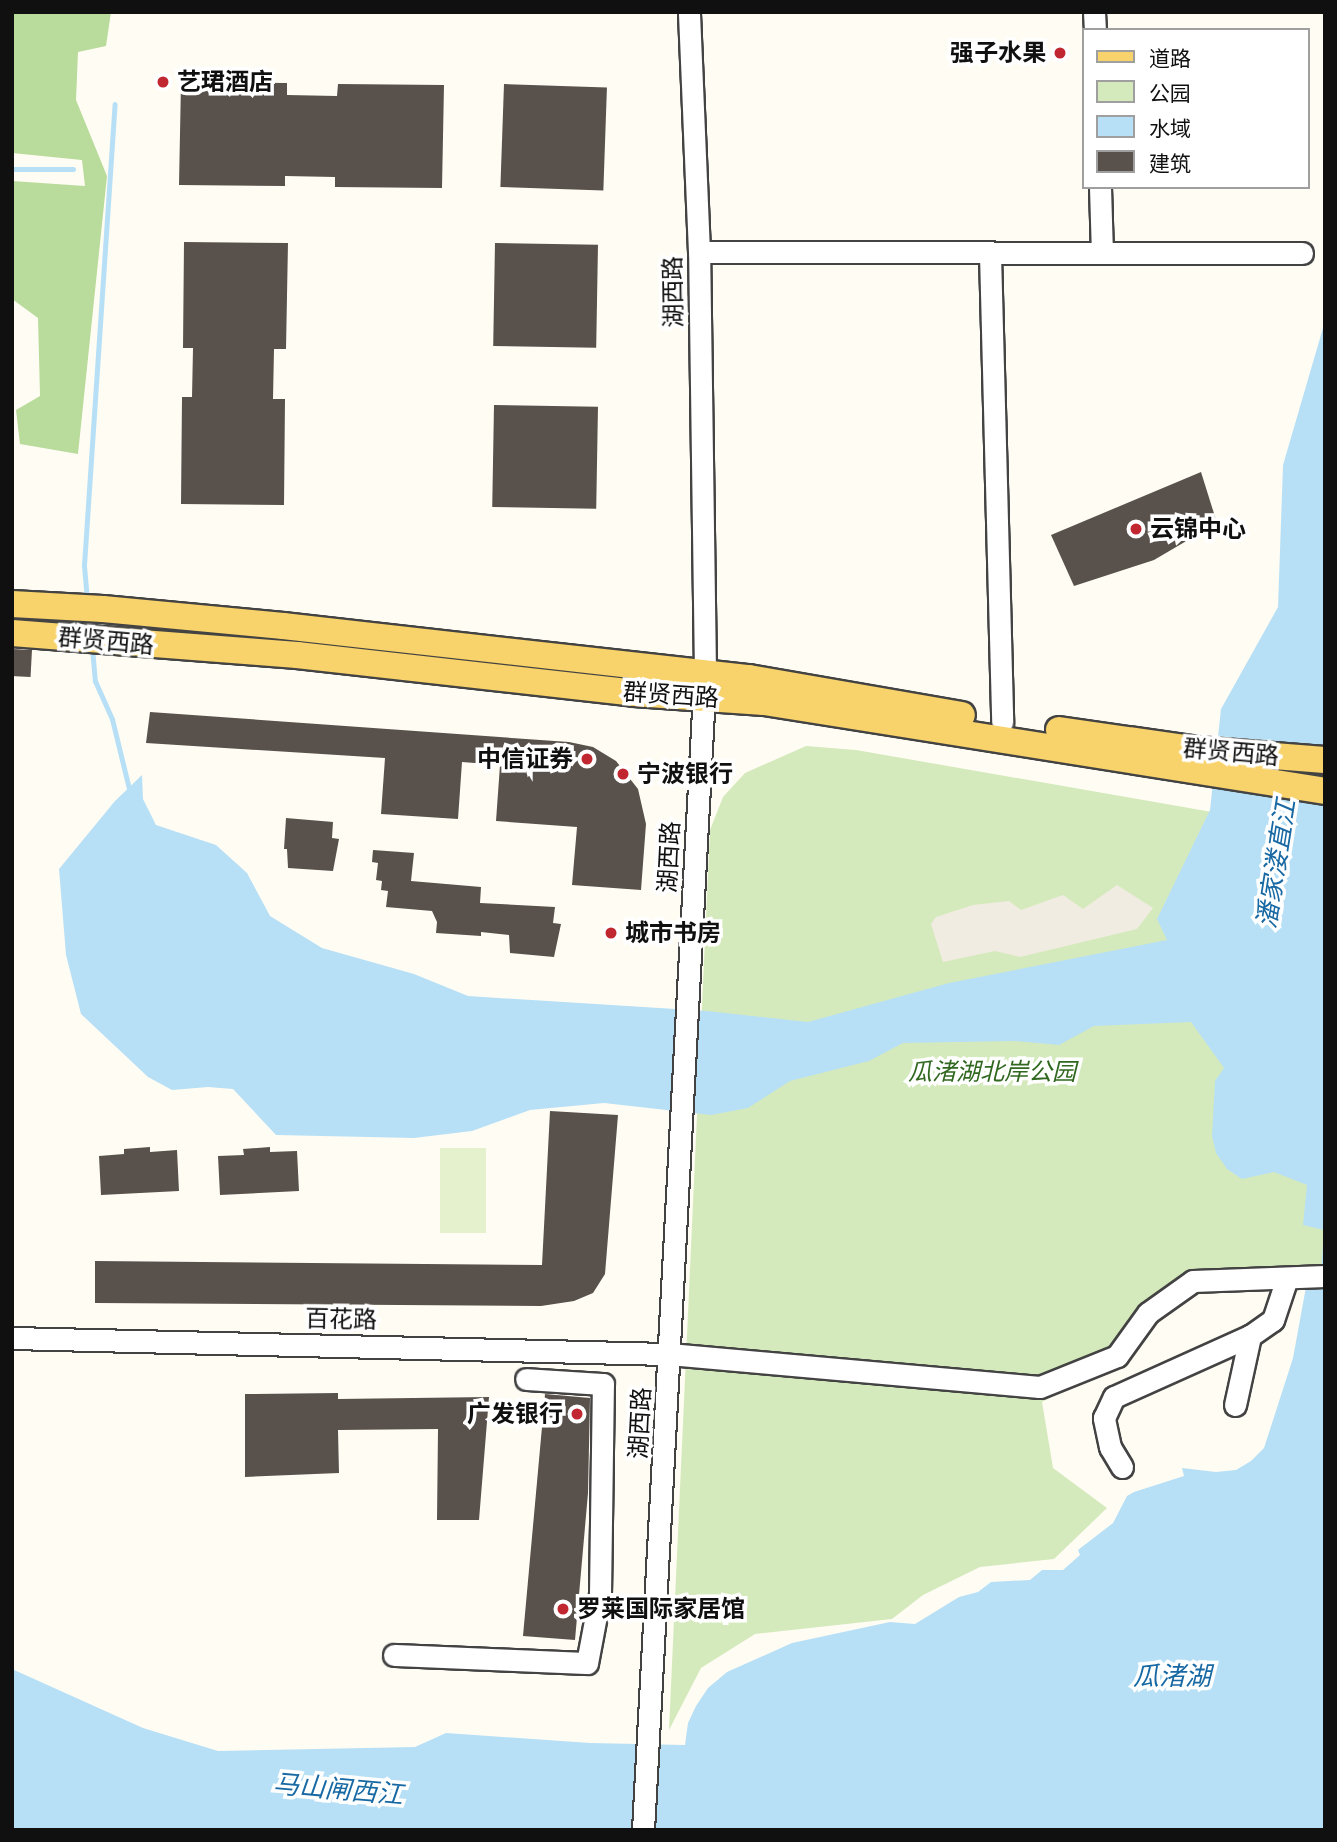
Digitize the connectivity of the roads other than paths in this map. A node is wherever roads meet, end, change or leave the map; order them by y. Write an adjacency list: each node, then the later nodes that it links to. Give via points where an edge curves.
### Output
1 (689, 12): 3 (street, 湖西路)
2 (1100, 189): 4 (street)
3 (699, 252): 6 (street); 9 (street, 湖西路)
4 (1102, 253): 5 (street); 6 (street)
5 (1302, 253)
6 (990, 254): 10 (street)
7 (12, 604): 9 (main road, 群贤西路, via 103,609)
8 (12, 633): 9 (main road, 群贤西路, via 297,655 634,694)
9 (705, 686): 10 (main road, 群贤西路); 11 (main road, 群贤西路, via 764,702); 18 (street, 湖西路)
10 (1002, 722): 11 (main road, 群贤西路)
11 (1193, 760): 12 (main road, 群贤西路); 13 (main road, 群贤西路)
12 (1325, 760)
13 (1325, 791)
14 (1321, 1277): 15 (street, 百花路)
15 (1287, 1278): 16 (street, via 1273,1320); 18 (street, 百花路, via 1193,1281 1148,1313 1117,1356 1040,1387)
16 (1250, 1336): 20 (street); 21 (street, via 1114,1397 1104,1418 1110,1447)
17 (12, 1338): 18 (street, 百花路)
18 (669, 1354): 23 (street, 湖西路)
19 (526, 1379): 22 (street, via 603,1384 600,1594 587,1663)
20 (1235, 1405)
21 (1122, 1468)
22 (394, 1655)
23 (643, 1830)

